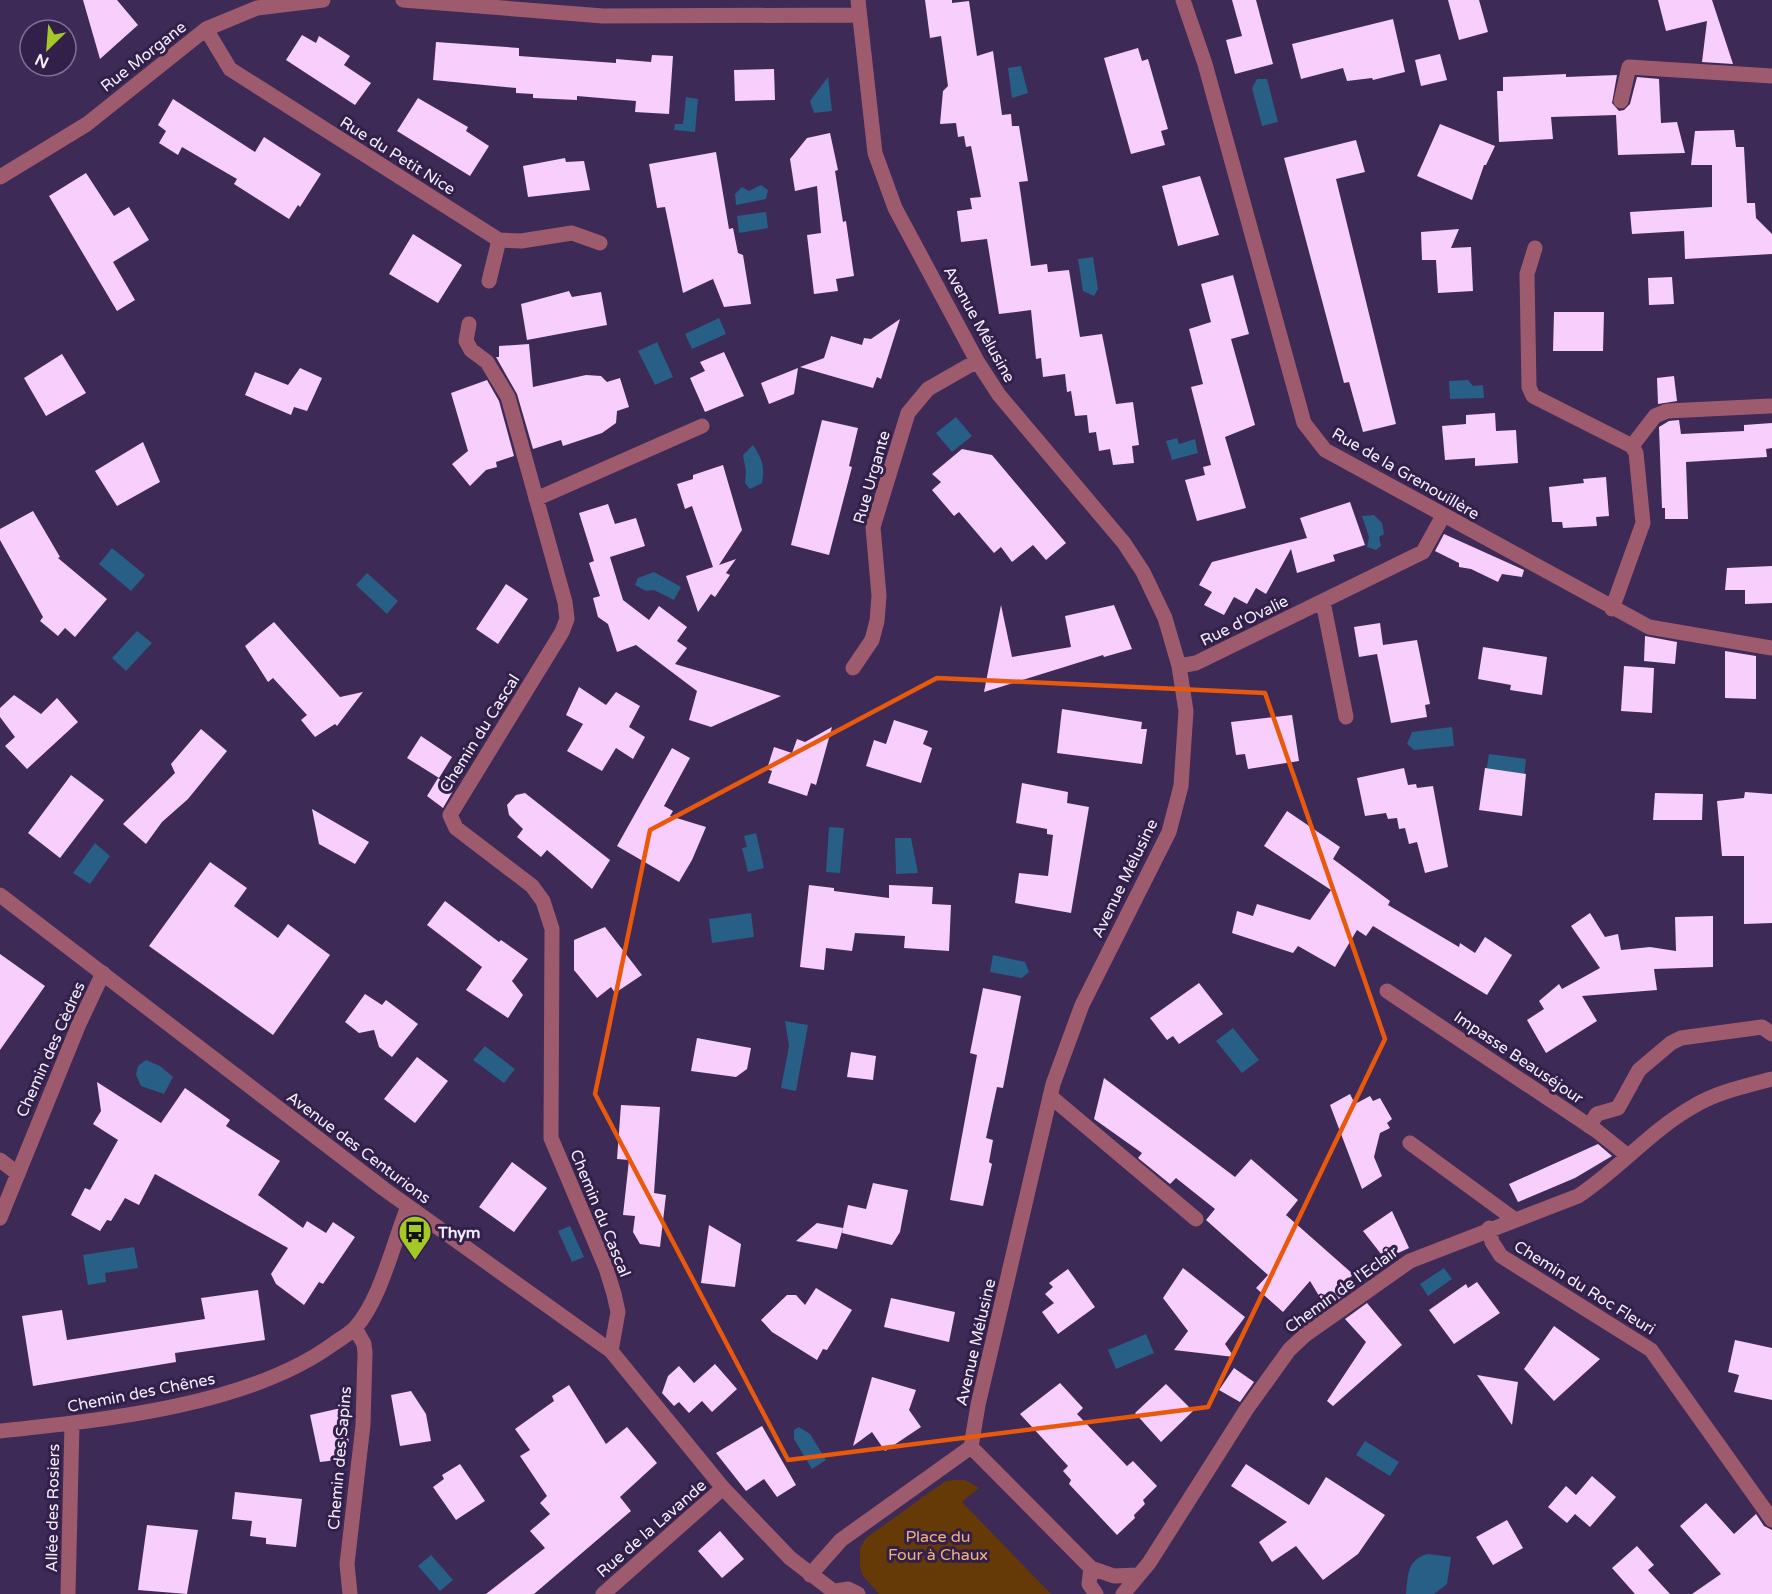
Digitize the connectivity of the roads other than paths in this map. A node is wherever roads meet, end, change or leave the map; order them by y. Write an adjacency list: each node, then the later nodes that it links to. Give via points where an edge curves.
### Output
1 (323, 0): 5 (street, Rue Morgane, via 257,8)
2 (403, 0): 4 (street, via 603,16)
3 (1183, 0): 19 (street, Rue de la Grenouillère, via 1205,63 1304,423 1325,450)
4 (859, 7): 14 (street, Avenue Mélusine, via 874,153 895,208)
5 (206, 29): 8 (street, Rue Morgane, via 87,124); 9 (street, Rue du Petit Nice, via 230,69)
6 (1772, 76): 7 (street, via 1629,67)
7 (1621, 100)
8 (0, 177)
9 (499, 240): 10 (street, via 521,241 572,233); 12 (street)
10 (600, 243)
11 (1535, 248): 17 (street, via 1527,274 1529,387 1533,396)
12 (489, 281)
13 (469, 324): 18 (street, Chemin du Cascal, via 466,340 471,350 487,362 508,397)
14 (976, 362): 23 (street, Avenue Mélusine, via 999,395 1124,543 1165,618); 24 (street, Rue Urgante, via 928,389 908,413 873,527 879,596 877,621 872,640)
15 (1770, 406): 17 (street, via 1667,411 1655,416)
16 (702, 426): 18 (street)
17 (1632, 446): 21 (street, via 1643,523)
18 (536, 498): 43 (street, Chemin du Cascal, via 567,619 450,815 456,828 532,886 543,901 552,929 550,1138 614,1294 618,1312)
19 (1443, 516): 20 (street, Rue d'Ovalie, via 1423,552); 21 (street, Rue de la Grenouillère)
20 (1323, 602): 23 (street, Rue d'Ovalie, via 1196,663); 25 (street)
21 (1612, 609): 22 (street, Rue de la Grenouillère, via 1649,627)
22 (1772, 648)
23 (1179, 666): 31 (street, Avenue Mélusine, via 1186,711 1182,775 1168,832 1082,1005)
24 (853, 668)
25 (1346, 717)
26 (0, 895): 27 (street, Avenue des Centurions)
27 (103, 974): 36 (street, Chemin des Cèdres); 37 (street, Avenue des Centurions)
28 (1387, 991): 32 (street, Impasse Beauséjour)
29 (1772, 1034): 32 (street, via 1762,1027 1681,1038 1639,1070 1618,1108 1597,1114)
30 (1772, 1080): 34 (street, Chemin de l'Eclair, via 1696,1104)
31 (1050, 1096): 39 (street); 46 (street, Avenue Mélusine)
32 (1589, 1126): 34 (street, Impasse Beauséjour)
33 (1410, 1143): 40 (street)
34 (1628, 1156): 40 (street, Chemin de l'Eclair, via 1578,1196)
35 (0, 1160): 36 (street)
36 (17, 1173): 38 (street, Chemin des Cèdres)
37 (408, 1207): 42 (street, Chemin des Chênes, via 372,1299); 43 (street, Avenue des Centurions)
38 (0, 1218)
39 (1196, 1219)
40 (1514, 1219): 41 (street, Chemin de l'Eclair)
41 (1489, 1228): 48 (street, Chemin du Roc Fleuri, via 1492,1242 1502,1256 1652,1350); 51 (street, Chemin de l'Eclair, via 1410,1261 1288,1350 1149,1563)
42 (355, 1328): 44 (street, Chemin des Chênes, via 319,1355 223,1395); 54 (street, Chemin des Sapins, via 365,1353 363,1425 347,1564)
43 (611, 1351): 47 (street, Avenue des Centurions)
44 (72, 1424): 45 (street, Chemin des Chênes); 53 (street, Allée des Rosiers)
45 (0, 1431)
46 (971, 1447): 49 (street); 50 (street, via 841,1540)
47 (723, 1488): 50 (street, Avenue des Centurions); 55 (street, Rue de la Lavande)
48 (1772, 1520)
49 (1091, 1568): 51 (street, via 1114,1576); 57 (street, via 1089,1584)
50 (810, 1575): 52 (street, Avenue des Centurions)
51 (1137, 1575): 58 (street, Chemin de l'Eclair)
52 (835, 1593): 56 (street, Avenue des Centurions, via 848,1588)
53 (68, 1594)
54 (350, 1594)
55 (603, 1594)
56 (858, 1594)
57 (1096, 1594)
58 (1123, 1594)

